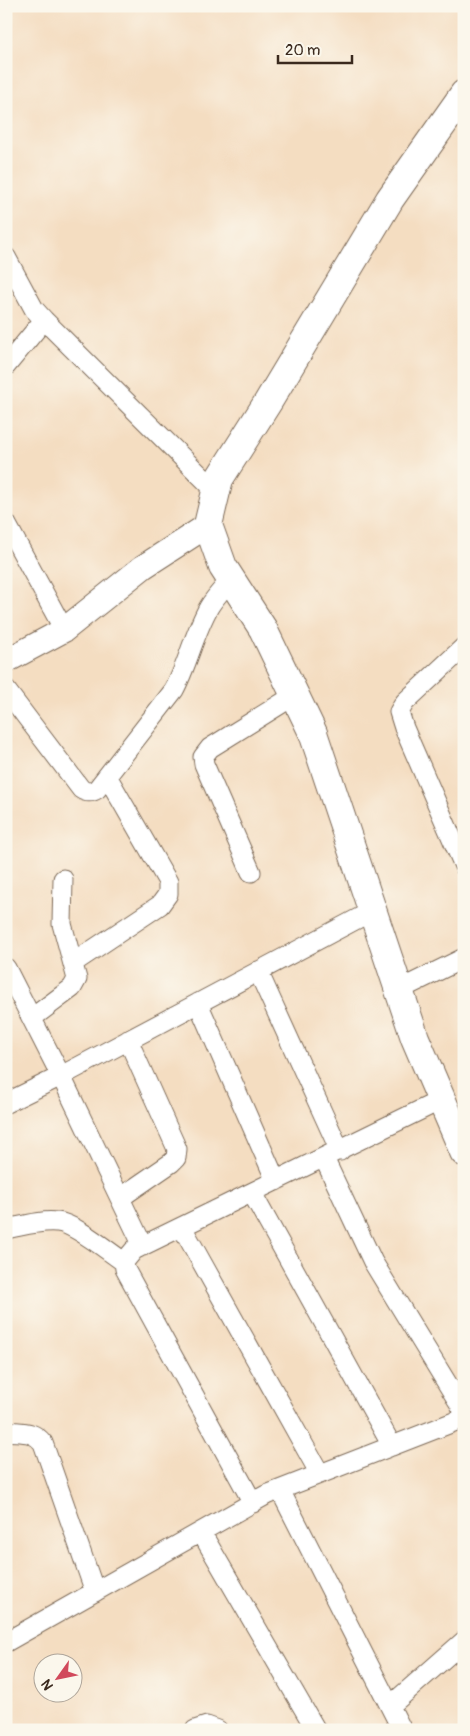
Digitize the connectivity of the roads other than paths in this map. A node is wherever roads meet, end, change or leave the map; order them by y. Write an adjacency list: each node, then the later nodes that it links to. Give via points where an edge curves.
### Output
1 (463, 97): 5 (main road, via 390,199 219,479)
2 (6, 257): 3 (street, via 34,309)
3 (44, 320): 4 (street); 5 (street)
4 (6, 366)
5 (216, 491): 7 (main road)
6 (6, 523): 9 (street)
7 (208, 525): 8 (main road, via 223,567); 9 (street, via 143,567)
8 (231, 579): 13 (main road, via 263,628); 14 (street, via 210,606 174,690)
9 (64, 630): 11 (street)
10 (464, 647): 15 (street, via 404,702 399,712)
11 (6, 661)
12 (6, 690): 14 (street, via 81,789 92,792)
13 (295, 694): 16 (street, via 210,748 203,757); 18 (main road, via 313,733)
14 (107, 776): 20 (street, via 168,882 168,894 160,905)
15 (464, 866)
16 (251, 872)
17 (63, 879): 20 (street, via 62,924)
18 (372, 911): 22 (street); 23 (main road)
19 (464, 958): 23 (street)
20 (73, 963): 25 (street, via 77,979 72,988)
21 (6, 968): 25 (street)
22 (258, 971): 24 (street); 31 (street)
23 (399, 990): 28 (main road)
24 (198, 1004): 26 (street); 32 (street)
25 (32, 1018): 27 (street)
26 (128, 1040): 27 (street); 34 (street, via 176,1149 176,1158)
27 (61, 1076): 29 (street); 34 (street)
28 (441, 1100): 30 (main road); 31 (street)
29 (6, 1103)
30 (464, 1152)
31 (332, 1155): 32 (street); 39 (street, via 376,1268)
32 (276, 1181): 33 (street)
33 (252, 1193): 35 (street); 42 (street)
34 (120, 1198): 37 (street)
35 (182, 1227): 37 (street); 43 (street)
36 (6, 1229): 38 (street, via 59,1222)
37 (143, 1246): 38 (street, via 134,1250)
38 (124, 1262): 45 (street)
39 (464, 1411)
40 (464, 1418): 42 (street)
41 (6, 1431): 47 (street, via 28,1432 37,1435 43,1443)
42 (392, 1446): 43 (street)
43 (320, 1474): 44 (street)
44 (280, 1490): 45 (street); 50 (street)
45 (253, 1503): 46 (street)
46 (200, 1532): 47 (street); 51 (street)
47 (95, 1592): 49 (street)
48 (464, 1641): 50 (street)
49 (6, 1642)
50 (390, 1706): 54 (street)
51 (313, 1725)
52 (195, 1730): 53 (street, via 207,1726)
53 (218, 1730)
54 (402, 1730)

